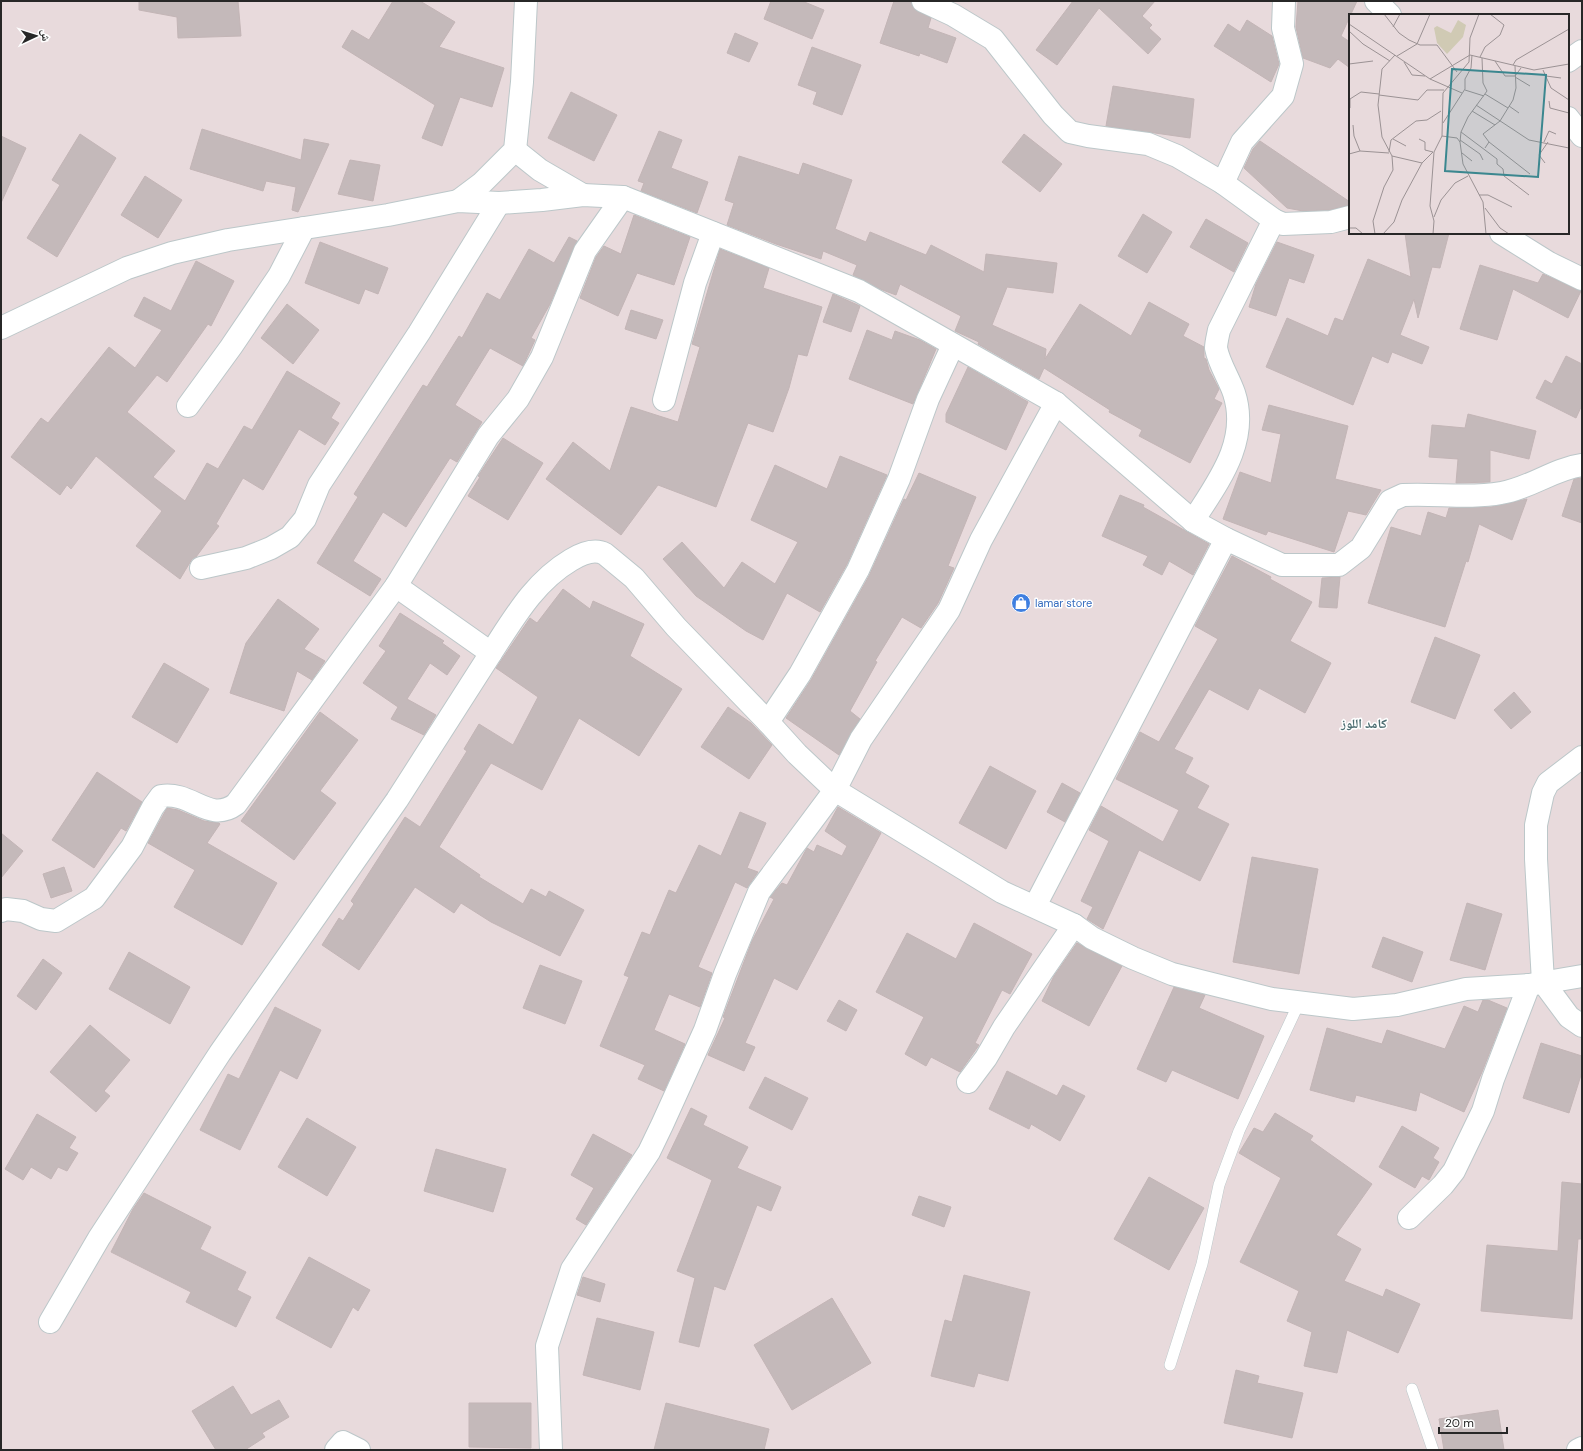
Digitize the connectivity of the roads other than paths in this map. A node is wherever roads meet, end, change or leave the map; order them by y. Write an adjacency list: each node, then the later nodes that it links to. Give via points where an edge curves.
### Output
1 (526, 1): 10 (street)
2 (923, 1): 11 (street, via 953,15 993,39 1053,115 1070,132 1148,144 1177,156)
3 (1284, 1): 11 (street, via 1283,28 1292,64 1283,96 1242,142)
4 (1376, 1): 5 (street)
5 (1389, 14)
6 (1582, 51): 7 (street)
7 (1569, 59)
8 (1569, 119): 9 (street)
9 (1582, 136)
10 (515, 150): 12 (street, via 540,170); 14 (street, via 482,183)
11 (1223, 182): 17 (street)
12 (583, 195): 13 (street); 15 (street)
13 (623, 197): 19 (street); 31 (street, via 585,251 542,357 518,399 488,436)
14 (458, 201): 15 (street); 18 (street)
15 (499, 203): 30 (street, via 419,333 319,485 305,518 290,537 246,558)
16 (1349, 217): 17 (street, via 1331,222 1300,224 1283,224)
17 (1274, 220): 28 (street, via 1219,330 1216,347 1234,394 1239,430 1227,466)
18 (304, 228): 22 (street, via 172,252 127,268); 26 (street, via 279,276)
19 (713, 233): 23 (street, via 858,291); 24 (street, via 695,283)
20 (1503, 234): 21 (street, via 1549,264)
21 (1582, 279)
22 (1, 328)
23 (953, 345): 25 (street); 33 (street, via 928,399 898,479 858,570 800,674)
24 (664, 400)
25 (1056, 403): 28 (street); 35 (street, via 981,540 949,610 861,739)
26 (188, 406)
27 (1582, 465): 29 (street, via 1568,467 1524,488 1500,494 1403,495 1390,501 1361,548 1339,565 1282,565)
28 (1193, 521): 29 (street)
29 (1226, 539): 36 (street)
30 (201, 568)
31 (396, 586): 32 (street); 37 (street, via 236,804 219,811 211,810 181,796 161,796 132,847 94,898 56,921 42,919 23,911)
32 (491, 653): 33 (street, via 527,597 554,570 582,554 601,552 634,578 676,627); 45 (street, via 397,800 216,1060 99,1238)
33 (768, 722): 35 (street)
34 (1582, 757): 40 (street, via 1548,783 1543,793 1536,825)
35 (835, 790): 36 (street, via 981,880); 51 (street, via 759,892 705,1030 649,1152 572,1269 548,1346)
36 (1035, 906): 38 (street)
37 (1, 911)
38 (1074, 925): 41 (street, via 1092,938 1172,974 1272,999); 43 (street)
39 (1582, 976): 40 (street)
40 (1536, 983): 41 (street, via 1466,990 1382,1007 1353,1009); 42 (street, via 1568,1017); 44 (street, via 1493,1079 1483,1111 1454,1171)
41 (1299, 1003): 46 (lane, via 1239,1131 1219,1185 1202,1264)
42 (1582, 1026)
43 (968, 1082)
44 (1409, 1218)
45 (50, 1322)
46 (1170, 1365)
47 (1412, 1389): 52 (lane)
48 (1582, 1448): 53 (street)
49 (336, 1450): 50 (street, via 343,1442)
50 (359, 1450)
51 (552, 1450)
52 (1433, 1450)
53 (1578, 1450)

